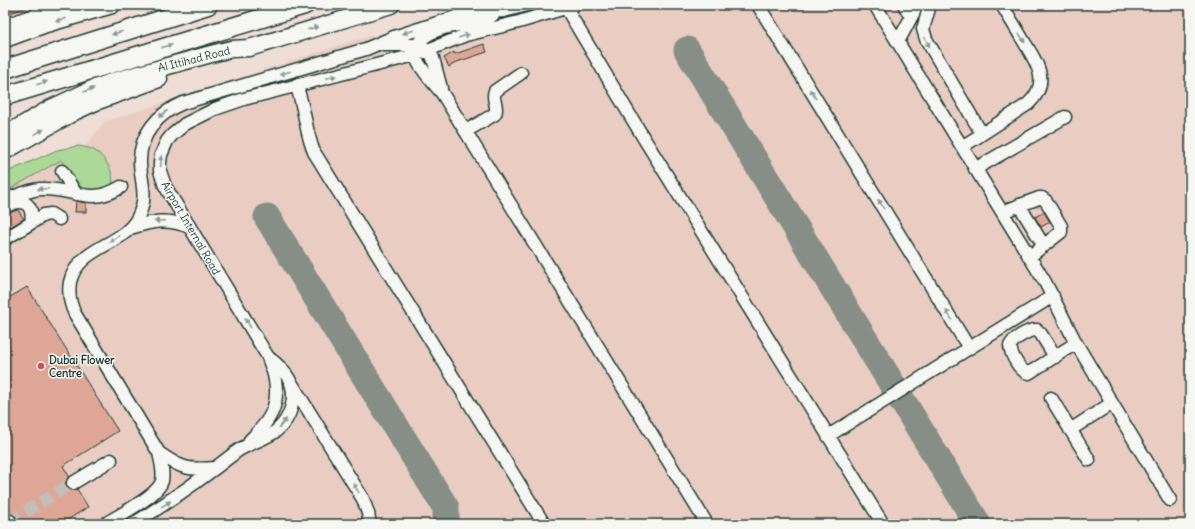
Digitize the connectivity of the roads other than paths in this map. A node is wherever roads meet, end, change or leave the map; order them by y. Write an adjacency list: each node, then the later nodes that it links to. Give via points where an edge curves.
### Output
1 (64, 5): 16 (lane)
2 (112, 5): 17 (main road, one-way to 17)
3 (208, 5): 23 (highway, one-way to 23)
4 (305, 5): 27 (highway, Al Ittihad Road, one-way to 4)
5 (391, 5): 20 (main road, Al Ittihad Road, one-way to 5)
6 (528, 5): 14 (lane, Airport Internal Road)
7 (758, 5): 51 (lane, one-way to 7)
8 (875, 5): 18 (lane)
9 (904, 5): 15 (lane)
10 (915, 5): 15 (lane)
11 (930, 5): 30 (lane, one-way to 30, via 923,29 926,39)
12 (1002, 5): 30 (lane, one-way to 30, via 1037,63 1040,81 1038,92 1028,104)
13 (570, 7): 22 (lane, Airport Internal Road, one-way to 13, via 466,35); 58 (lane, via 643,137)
14 (496, 13): 19 (lane, Airport Internal Road, one-way to 19, via 456,17 394,37); 21 (lane, via 481,22 434,30 425,37)
15 (911, 17): 18 (lane)
16 (5, 25)
17 (5, 39)
18 (898, 42): 32 (lane)
19 (378, 45): 21 (lane); 45 (lane, Airport Internal Road, one-way to 45, via 167,110 149,129 142,145 140,162 144,197 139,214)
20 (249, 48): 31 (main road, Al Ittihad Road, one-way to 20, via 51,108 114,81 231,49); 33 (main road, one-way to 20, via 98,101 146,83 221,61)
21 (416, 50): 22 (lane, Airport Internal Road); 25 (lane, Airport Internal Road, one-way to 21); 26 (lane, via 419,64)
22 (429, 50): 26 (lane)
23 (5, 69)
24 (521, 73): 29 (lane, via 495,91 495,114)
25 (296, 85): 44 (lane, Airport Internal Road, one-way to 25, via 160,171 161,155 172,134 185,124 215,109); 69 (lane, via 314,152)
26 (442, 93): 29 (lane)
27 (5, 96)
28 (1065, 116): 34 (lane)
29 (466, 131): 70 (lane)
30 (982, 134): 32 (lane)
31 (5, 135)
32 (962, 147): 34 (lane)
33 (5, 151)
34 (975, 169): 41 (lane)
35 (62, 171): 37 (lane)
36 (121, 187): 37 (lane, via 101,196)
37 (76, 194): 38 (lane, one-way to 38, via 38,189)
38 (5, 200)
39 (1019, 206): 41 (lane); 47 (lane); 47 (lane, via 1039,198 1046,201 1062,228 1060,233)
40 (5, 208): 43 (lane, via 16,202 26,204 32,212)
41 (1002, 212): 48 (lane)
42 (60, 219): 43 (lane, via 48,214)
43 (31, 223): 46 (lane)
44 (190, 227): 45 (lane, one-way to 45, via 175,222 158,221); 52 (lane, Airport Internal Road, one-way to 44)
45 (130, 228): 60 (lane, Airport Internal Road, one-way to 60, via 78,265 71,280 69,297 75,314)
46 (5, 239)
47 (1044, 246): 48 (lane)
48 (1029, 257): 49 (lane)
49 (1053, 296): 50 (lane); 51 (lane)
50 (1076, 343): 53 (lane); 56 (lane)
51 (969, 348): 58 (lane)
52 (268, 357): 54 (lane, Airport Internal Road, via 283,370); 59 (lane, via 275,379 275,405 263,428)
53 (1055, 357)
54 (289, 380): 59 (lane, Airport Internal Road, one-way to 54, via 276,431 284,423 293,402 293,390); 68 (lane, one-way to 54, via 363,499)
55 (1051, 398): 57 (lane)
56 (1112, 403): 57 (lane); 65 (lane)
57 (1070, 430): 62 (lane)
58 (828, 436): 71 (lane)
59 (239, 450): 63 (lane, Airport Internal Road)
60 (159, 453): 63 (lane, via 183,467); 66 (lane, via 163,475 158,490)
61 (111, 460): 64 (lane)
62 (1089, 460)
63 (215, 468): 67 (lane, Airport Internal Road, one-way to 63, via 172,500)
64 (73, 483)
65 (1170, 500)
66 (105, 524)
67 (133, 524)
68 (370, 524)
69 (544, 524)
70 (707, 524)
71 (883, 524)

